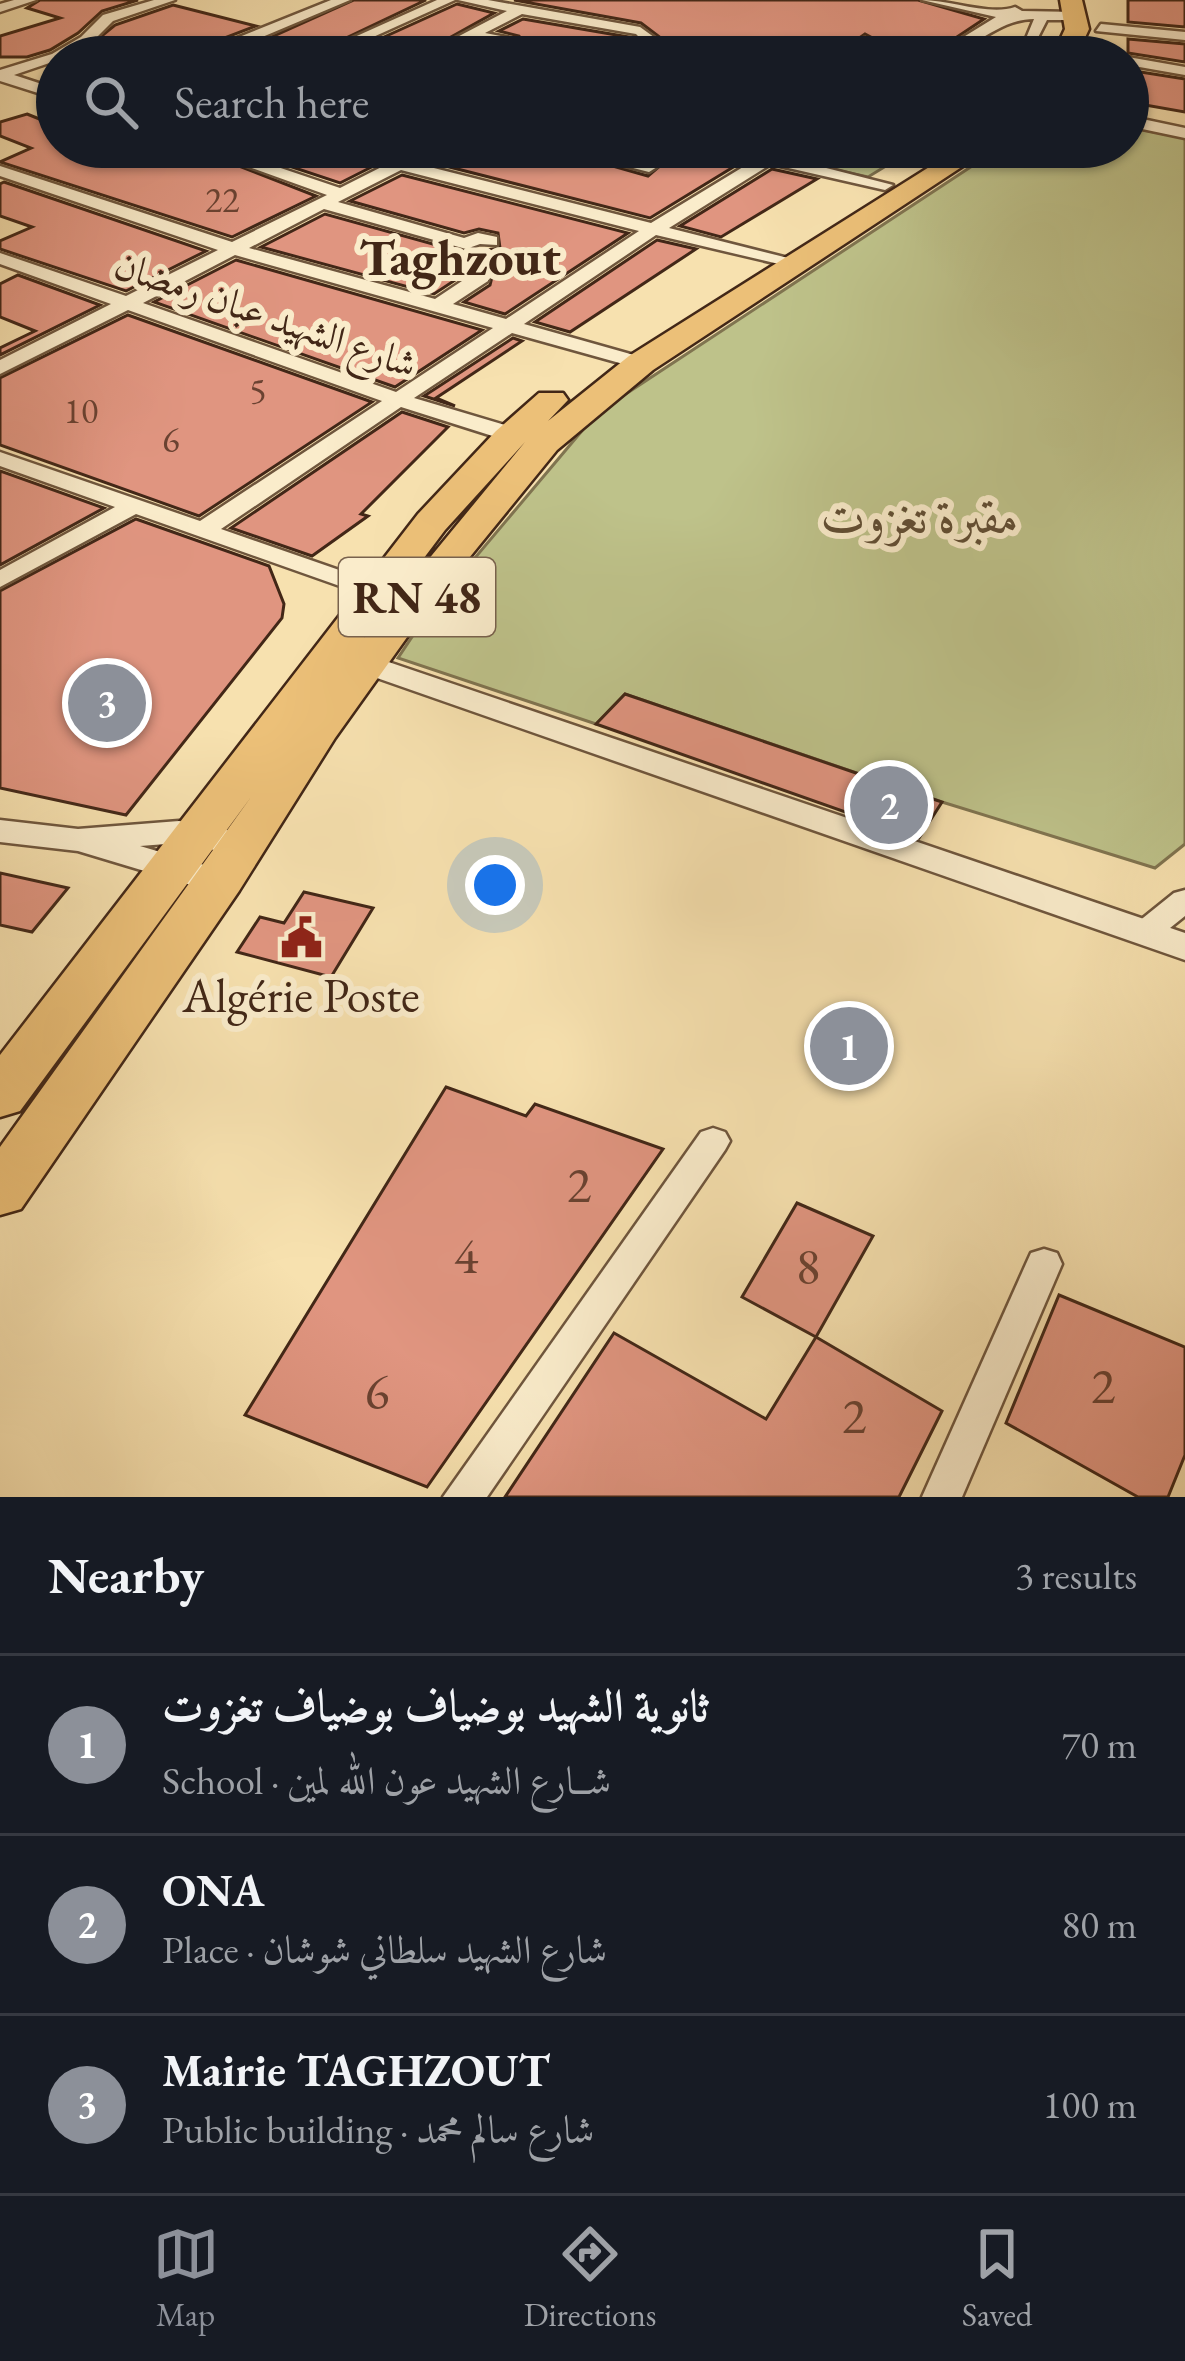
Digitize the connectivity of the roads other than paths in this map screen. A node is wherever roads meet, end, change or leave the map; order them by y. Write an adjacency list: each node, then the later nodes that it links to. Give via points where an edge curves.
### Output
1 (29, 0): 10 (street)
2 (167, 0): 16 (street, via 108,18)
3 (343, 0): 17 (street)
4 (448, 0): 18 (street)
5 (465, 0): 9 (street)
6 (928, 0): 12 (street)
7 (1034, 0): 12 (street)
8 (1096, 0): 14 (highway)
9 (524, 6): 15 (street); 20 (street)
10 (0, 8)
11 (1073, 8): 13 (street)
12 (1008, 15): 13 (street); 21 (street)
13 (1042, 16): 22 (street)
14 (1101, 28): 23 (highway); 24 (street)
15 (473, 35): 19 (street)
16 (90, 36)
17 (255, 36)
18 (365, 36)
19 (478, 36)
20 (648, 36)
21 (973, 36)
22 (1034, 36)
23 (1099, 36)
24 (1185, 36)
25 (36, 64): 28 (street)
26 (1149, 65): 27 (street)
27 (1185, 71)
28 (0, 76): 29 (street)
29 (36, 87)
30 (1149, 126): 31 (street)
31 (1185, 133)
32 (255, 168): 41 (street)
33 (375, 168): 41 (street)
34 (434, 168): 42 (street)
35 (753, 168): 42 (street)
36 (828, 168): 40 (street)
37 (913, 168): 40 (highway, RN 48)
38 (943, 168): 46 (highway, RN 48)
39 (0, 171): 44 (street)
40 (885, 185): 46 (highway, RN 48)
41 (330, 198): 43 (street, via 466,244); 44 (street)
42 (650, 231): 46 (street); 50 (street)
43 (491, 241)
44 (234, 249): 48 (street); 49 (street)
45 (0, 258): 48 (street, شارع الشهيد عبان رمضان)
46 (782, 262): 51 (highway, RN 48)
47 (482, 277): 49 (street)
48 (127, 303): 52 (street); 53 (street, شارع الشهيد عبان رمضان)
49 (438, 306): 50 (street)
50 (507, 325): 51 (street); 53 (street)
51 (626, 358): 54 (highway, RN 48); 59 (highway, RN 48)
52 (0, 368)
53 (395, 399): 54 (street, شارع الشهيد عبان رمضان); 57 (street)
54 (510, 434): 59 (highway, RN 48)
55 (0, 459): 56 (street)
56 (132, 507): 57 (street); 58 (street)
57 (200, 532): 59 (street)
58 (0, 580)
59 (393, 598): 60 (highway, RN 48); 62 (highway, RN 48)
60 (368, 664): 64 (highway, RN 48); 68 (street)
61 (0, 831): 63 (street)
62 (200, 835): 63 (street); 64 (street); 65 (highway, RN 48)
63 (78, 840): 65 (street)
64 (245, 844): 66 (highway, RN 48)
65 (174, 870): 66 (street); 70 (highway, RN 48)
66 (222, 879): 72 (highway, RN 48)
67 (1185, 900): 68 (street)
68 (1144, 933): 69 (street)
69 (1185, 947)
70 (0, 1096)
71 (713, 1141): 74 (street)
72 (0, 1192)
73 (1044, 1264): 75 (street)
74 (463, 1497)
75 (942, 1497)

